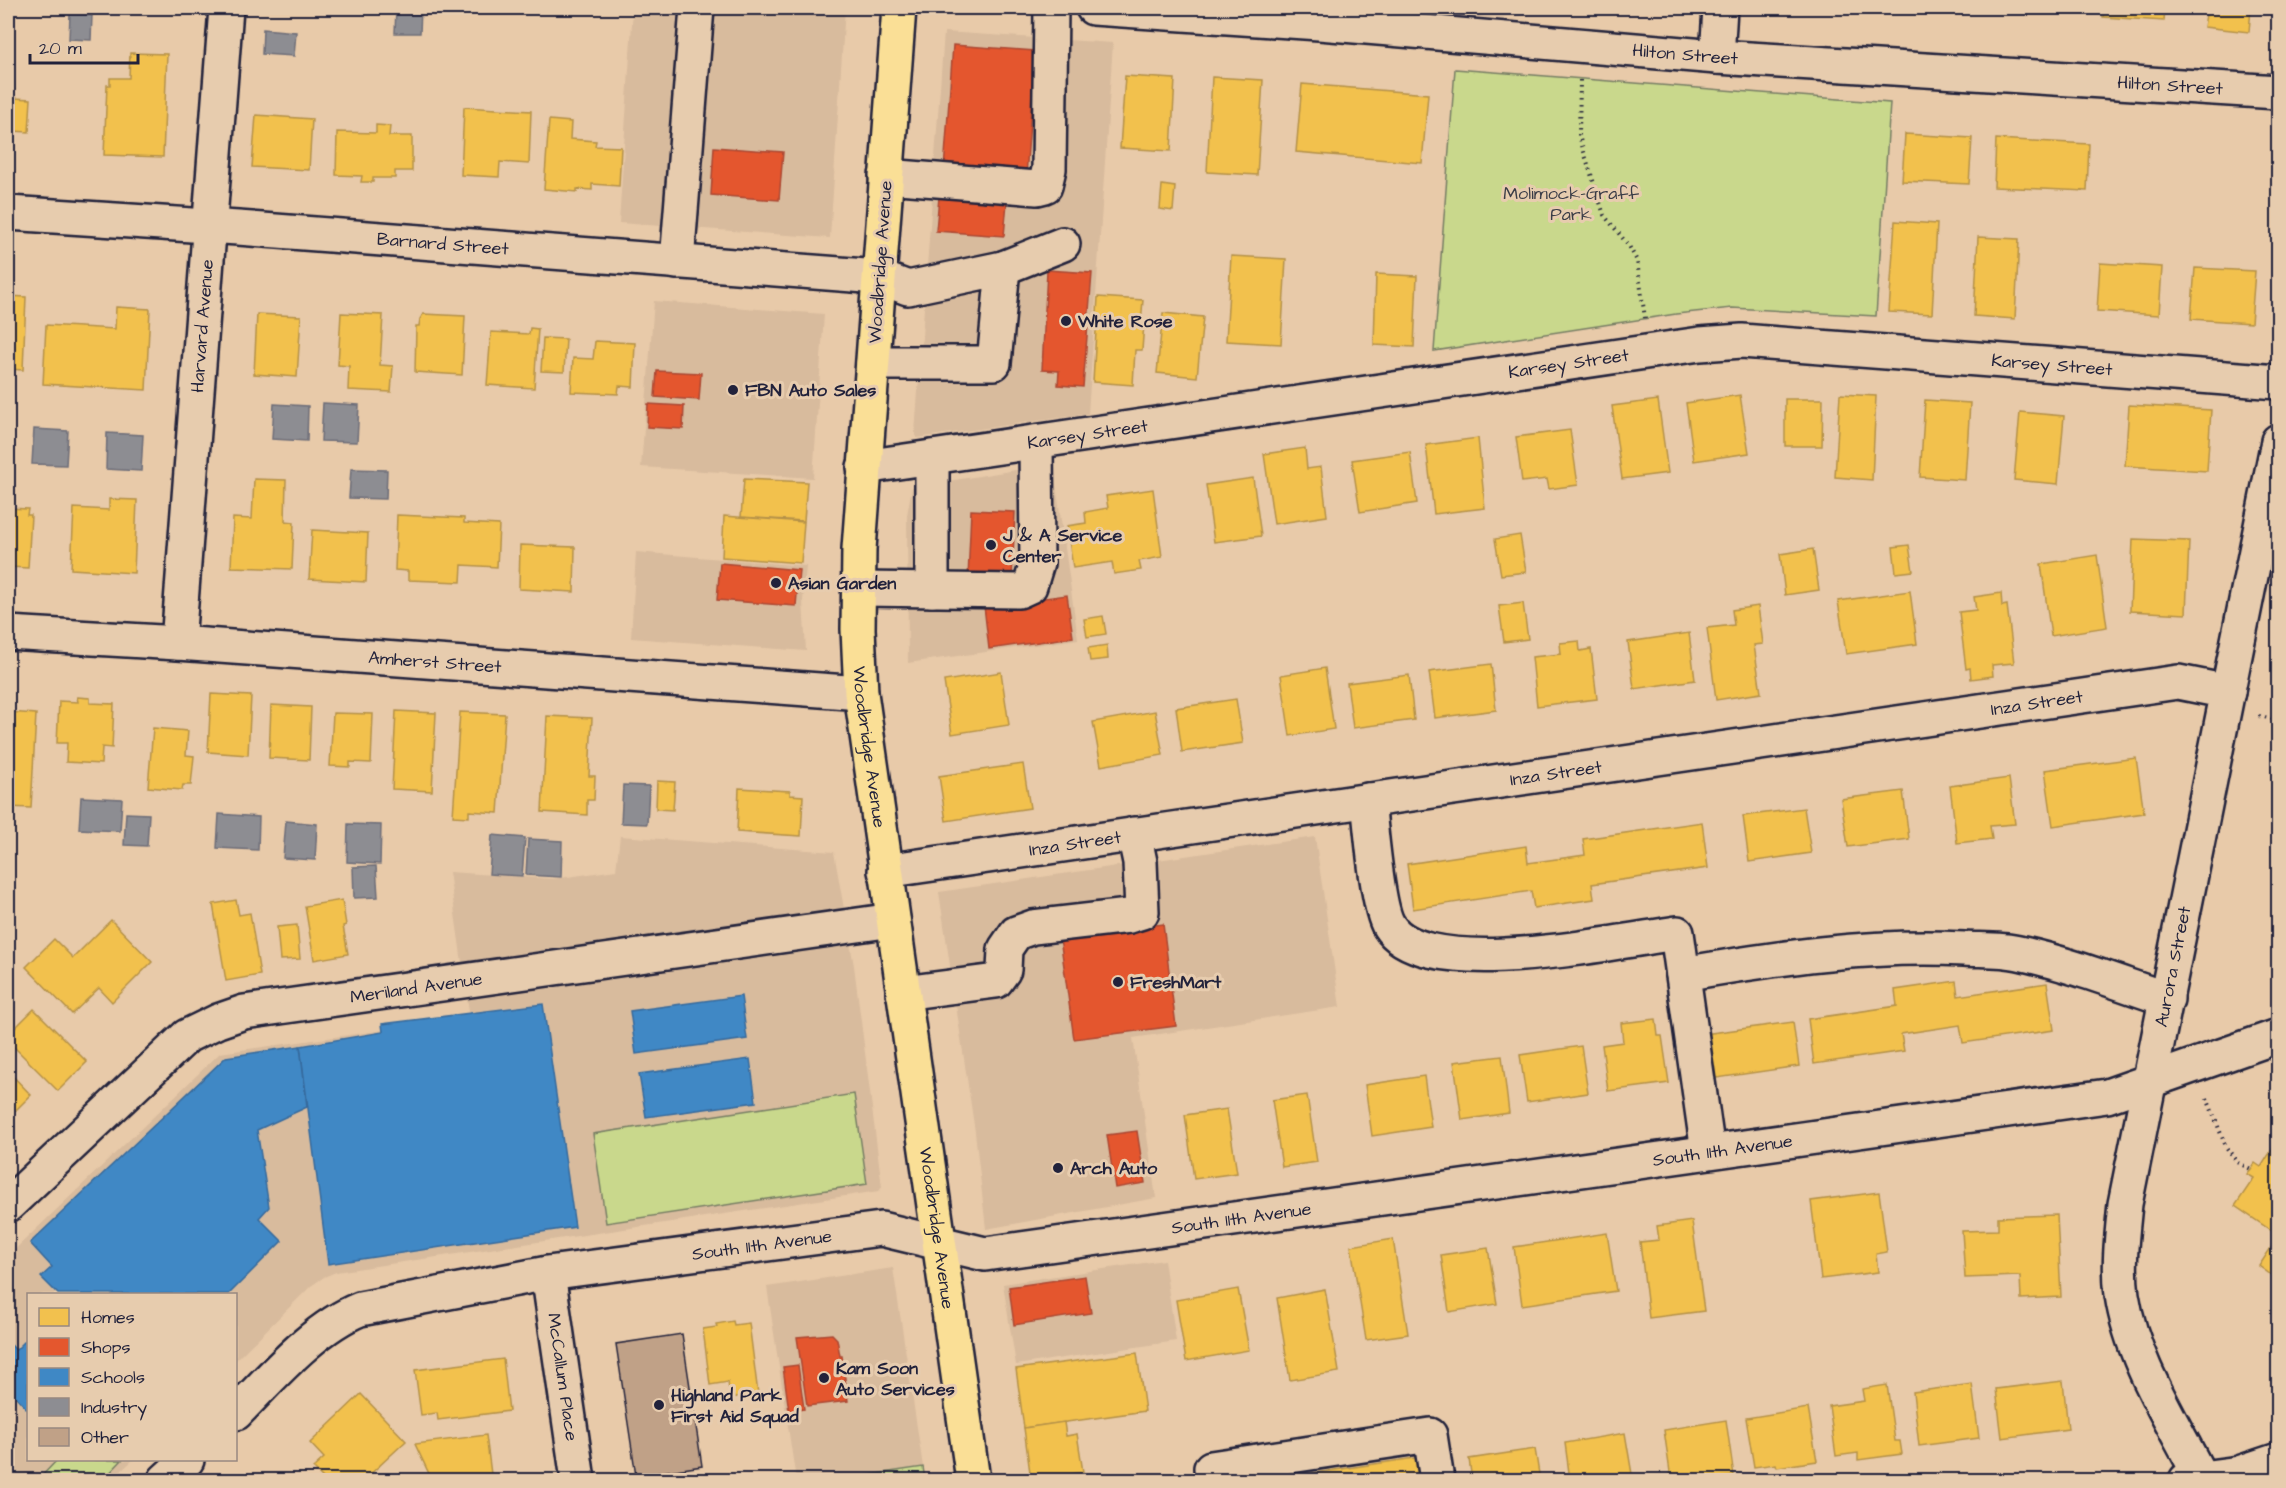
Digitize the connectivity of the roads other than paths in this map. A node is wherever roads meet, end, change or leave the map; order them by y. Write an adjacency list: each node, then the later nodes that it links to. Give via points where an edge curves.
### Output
1 (226, 8): 12 (street, Harvard Avenue)
2 (697, 8): 14 (street)
3 (899, 8): 10 (main road, Woodbridge Avenue)
4 (1050, 8): 10 (street, via 1045,186)
5 (1093, 8): 7 (street, Hilton Street)
6 (1720, 8): 8 (street)
7 (1320, 15): 8 (street, Hilton Street, via 1582,46)
8 (1717, 57): 9 (street, Hilton Street)
9 (2278, 93)
10 (886, 177): 16 (main road, Woodbridge Avenue)
11 (8, 213): 12 (street, Barnard Street)
12 (210, 226): 14 (street, Barnard Street); 26 (street, Harvard Avenue)
13 (1063, 244): 15 (street, Barnard Street)
14 (676, 262): 16 (street, Barnard Street)
15 (1003, 268): 16 (street, Barnard Street, via 908,288); 17 (street, via 994,363)
16 (879, 277): 17 (main road, Woodbridge Avenue)
17 (873, 363): 22 (main road, Woodbridge Avenue)
18 (2278, 382): 20 (street, Karsey Street, via 1742,341)
19 (2278, 441): 27 (street, Aurora Street)
20 (1036, 442): 21 (street, Karsey Street); 24 (street, via 1037,563 1030,586 1018,591)
21 (932, 457): 22 (street, Karsey Street); 24 (street)
22 (864, 467): 23 (main road, Woodbridge Avenue)
23 (860, 589): 24 (street); 28 (main road, Woodbridge Avenue)
24 (932, 590)
25 (8, 633): 26 (street, Amherst Street)
26 (178, 643): 28 (street, Amherst Street)
27 (2228, 692): 29 (street, Inza Street, via 2178,682); 35 (street, Aurora Street)
28 (861, 693): 31 (main road, Woodbridge Avenue)
29 (1368, 800): 30 (street, Inza Street); 33 (street, via 1381,896 1387,923 1396,936 1434,951 1525,956 1677,933)
30 (1134, 834): 31 (street, Inza Street); 34 (street, via 1140,862 1142,912 1016,933 1005,949 1004,970 996,981)
31 (885, 871): 32 (main road, Woodbridge Avenue)
32 (893, 920): 34 (main road, Woodbridge Avenue); 39 (street, Meriland Avenue, via 244,1012 187,1036)
33 (1683, 974): 35 (street, via 1820,953 1947,948 2017,952); 38 (street)
34 (903, 993): 40 (main road, Woodbridge Avenue)
35 (2167, 999): 37 (street, Aurora Street)
36 (2278, 1036): 37 (street, South 11th Avenue)
37 (2150, 1082): 38 (street, South 11th Avenue, via 2107,1096); 50 (street, Aurora Street, via 2125,1204 2120,1251 2122,1296 2153,1388)
38 (1708, 1152): 40 (street, South 11th Avenue, via 985,1254)
39 (8, 1205)
40 (939, 1242): 41 (street, South 11th Avenue, via 880,1228); 47 (main road, Woodbridge Avenue)
41 (548, 1273): 42 (street, South 11th Avenue, via 345,1315 316,1335); 46 (street, McCallum Place)
42 (237, 1412)
43 (2278, 1460): 50 (street, via 2239,1473)
44 (186, 1461): 45 (street)
45 (165, 1480)
46 (578, 1480)
47 (973, 1480)
48 (1213, 1480): 49 (street, via 1211,1468 1430,1435)
49 (1437, 1480)
50 (2196, 1480)

